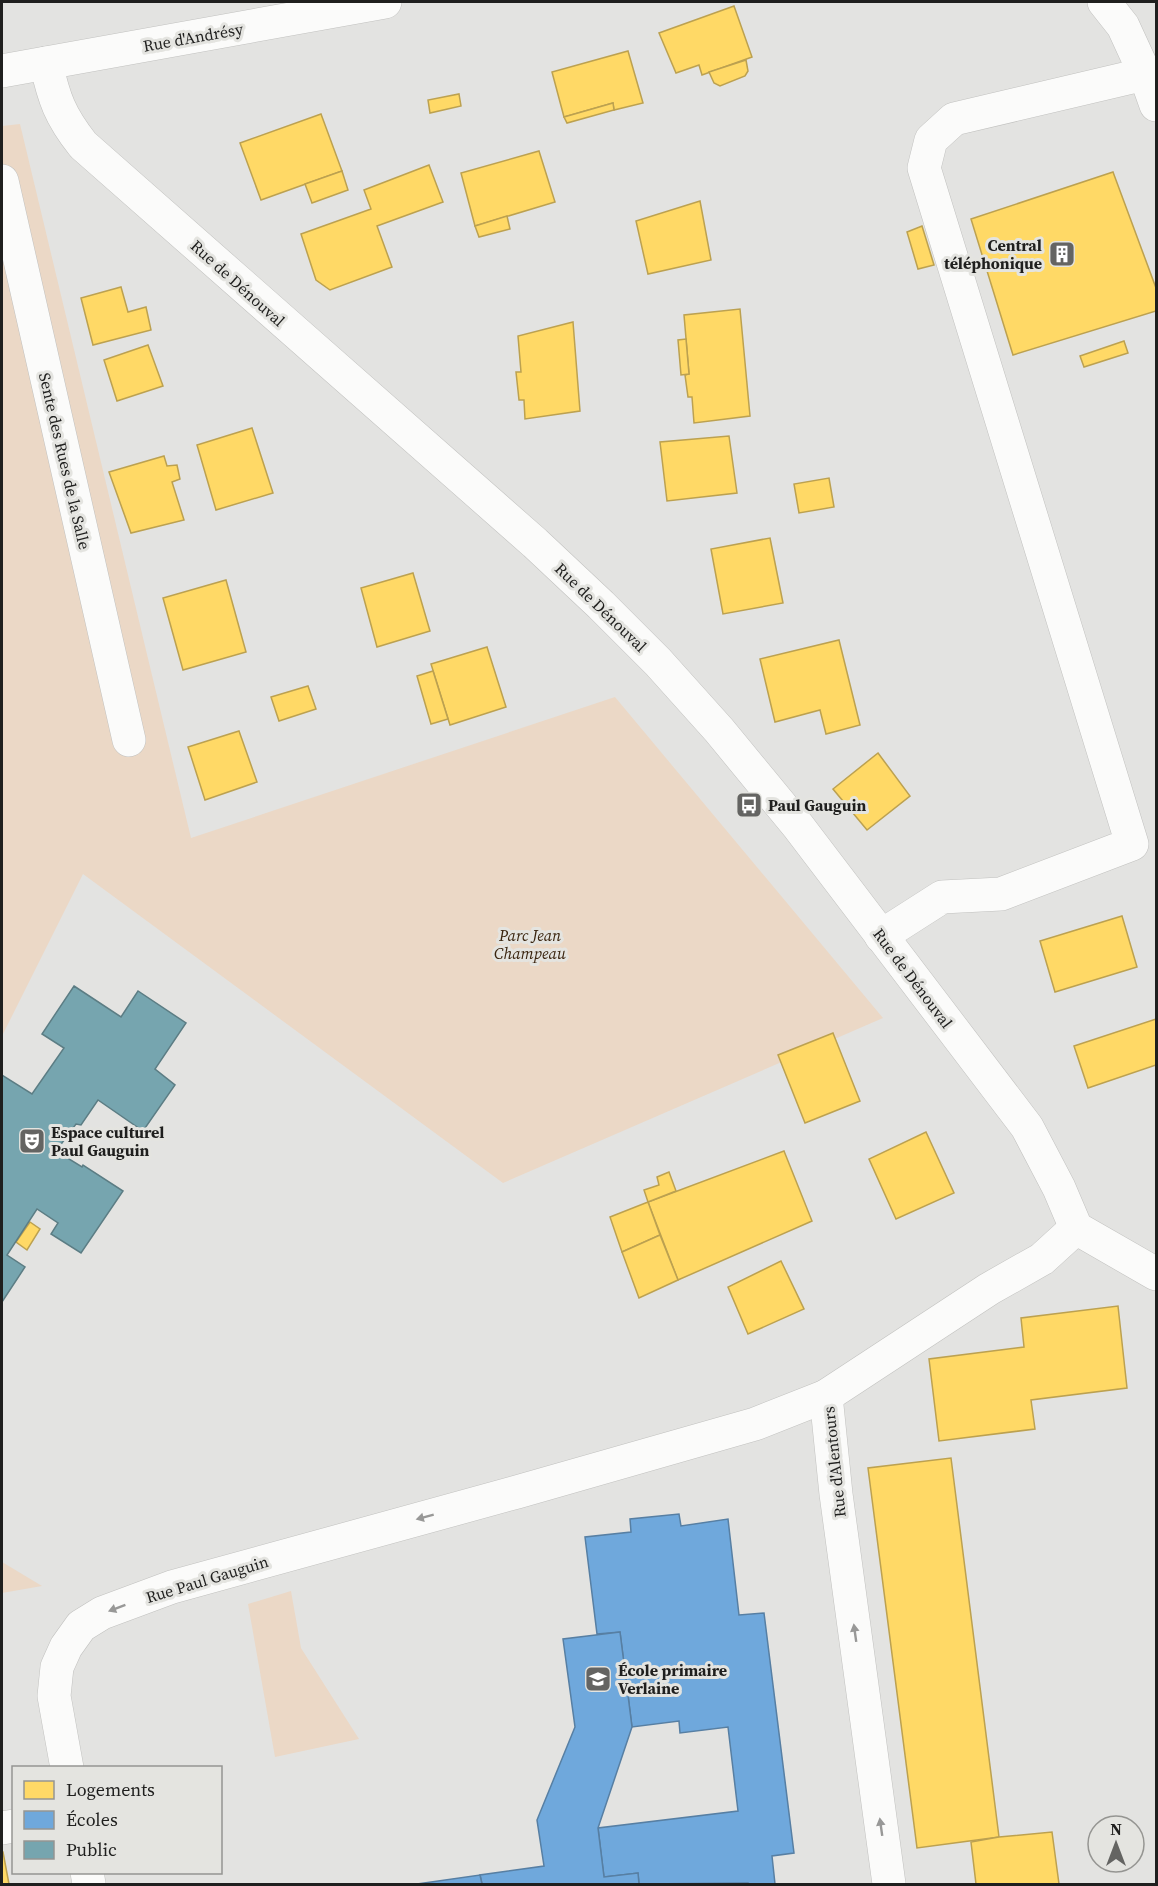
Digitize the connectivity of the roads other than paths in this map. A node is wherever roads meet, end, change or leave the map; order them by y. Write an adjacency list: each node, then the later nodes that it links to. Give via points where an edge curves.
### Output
1 (385, 2): 3 (street, Rue d'Andrésy)
2 (1104, 2): 5 (street, via 1124,26)
3 (46, 63): 4 (street, Rue d'Andrésy); 9 (street, Rue de Dénouval, via 63,119 83,145 601,605 719,730)
4 (2, 71)
5 (1145, 74): 6 (street); 9 (street, via 954,119 931,140 924,168 1132,844 1001,894 942,897)
6 (1156, 105)
7 (2, 182): 8 (street, Sente des Rues de la Salle)
8 (129, 740)
9 (881, 936): 10 (street, Rue de Dénouval, via 1027,1127)
10 (1076, 1228): 11 (street); 12 (street, Rue d'Alentours, via 1042,1258)
11 (1156, 1274)
12 (826, 1396): 13 (street, Rue Paul Gauguin, one-way to 13, via 755,1424 172,1587 102,1613 81,1626 57,1667 54,1696); 14 (street, Rue d'Alentours, one-way to 12)
13 (67, 1766)
14 (889, 1884)

